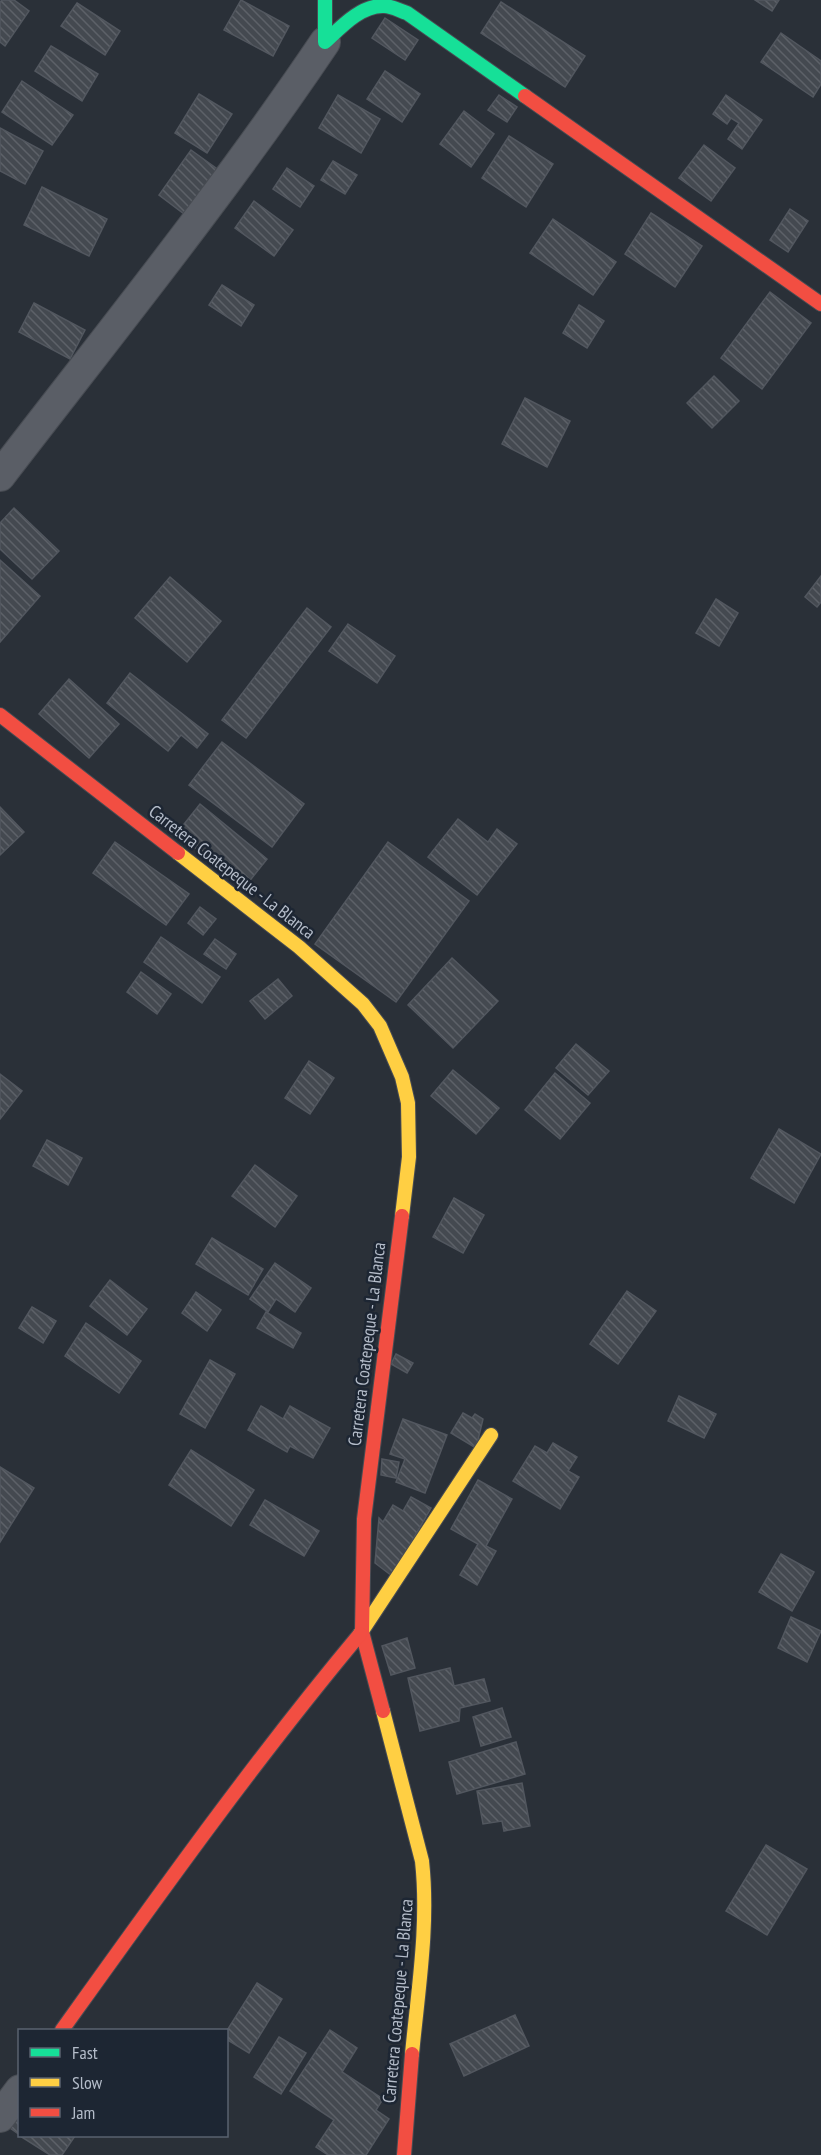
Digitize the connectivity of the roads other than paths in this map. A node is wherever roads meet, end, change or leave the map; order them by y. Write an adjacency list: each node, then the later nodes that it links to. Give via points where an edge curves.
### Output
1 (325, 0): 2 (main road)
2 (325, 42): 3 (main road, via 370,9 385,6 407,13); 4 (street, via 269,123)
3 (821, 304)
4 (0, 476)
5 (0, 715): 7 (main road, Carretera Coatepeque - La Blanca, via 299,947 363,1004 380,1026 402,1077 408,1103 409,1157 364,1519)
6 (491, 1435): 7 (main road)
7 (362, 1632): 8 (main road, via 217,1814); 11 (main road, Carretera Coatepeque - La Blanca, via 420,1852 425,1887 426,1915)
8 (63, 2029)
9 (18, 2093): 10 (street)
10 (0, 2117)
11 (404, 2155)

